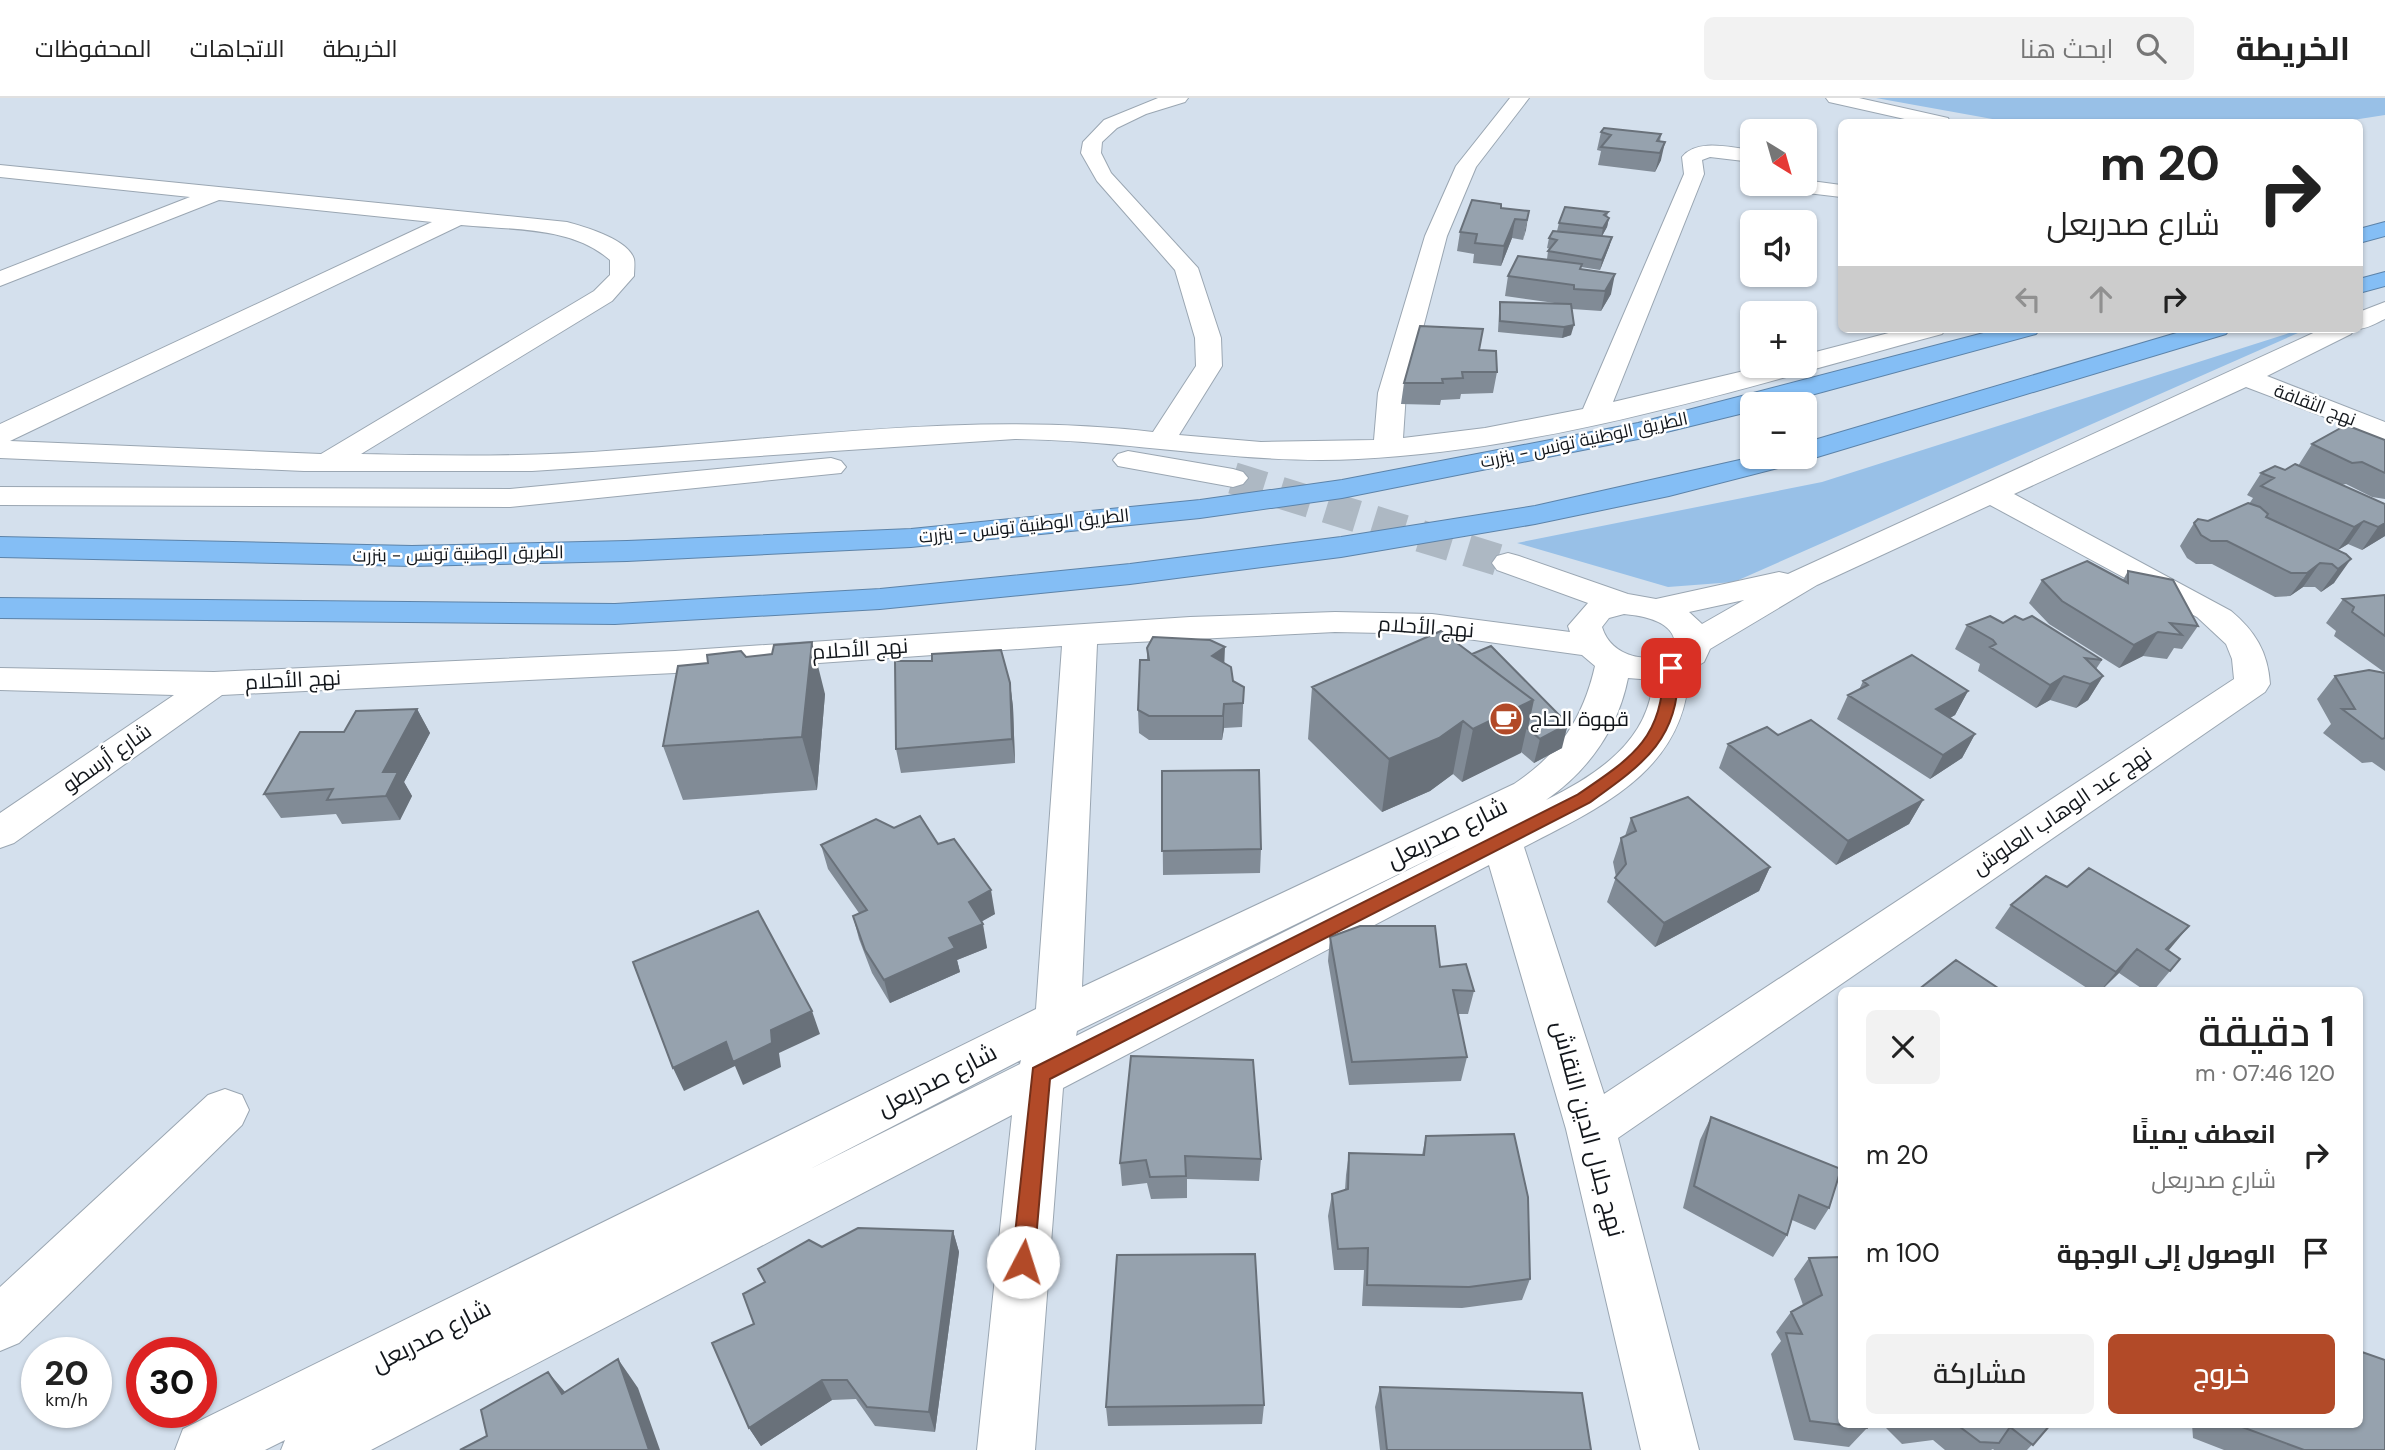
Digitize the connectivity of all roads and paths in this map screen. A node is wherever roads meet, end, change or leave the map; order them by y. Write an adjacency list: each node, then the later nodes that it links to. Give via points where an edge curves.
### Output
1 (1179, 98): 28 (street, via 1107,126 1095,137 1090,151 1104,177 1186,268 1208,338 1209,366)
2 (1520, 98): 29 (street, via 1465,166 1436,236 1392,393)
3 (1835, 98): 4 (street)
4 (1928, 119)
5 (1740, 155): 25 (street, via 1701,152 1692,157 1706,175)
6 (1, 171): 9 (street)
7 (1817, 188): 8 (street)
8 (1838, 191)
9 (216, 194): 10 (street); 13 (street)
10 (455, 219): 27 (street); 32 (street, via 567,229 602,241 622,258 622,276 603,296)
11 (2385, 229): 12 (highway)
12 (2363, 235)
13 (0, 279)
14 (2385, 279): 15 (highway)
15 (2363, 285)
16 (2385, 309): 17 (street)
17 (2363, 319)
18 (1918, 333): 22 (street)
19 (2013, 333): 39 (highway, الطريق الوطنية تونس - بنزرت, via 1638,431 1342,489 1200,509 911,538)
20 (2204, 333): 30 (highway)
21 (2334, 333): 23 (street)
22 (1817, 360)
23 (2245, 377): 26 (street, نهج الثقافة); 35 (street)
24 (1747, 378): 25 (street)
25 (1594, 416): 29 (street)
26 (2385, 432)
27 (0, 435)
28 (1161, 440): 29 (street, via 1293,452); 32 (street, via 1073,431 1015,431 610,460)
29 (1388, 448)
30 (1817, 448)
31 (0, 449): 32 (street)
32 (328, 462)
33 (1740, 469): 43 (highway, via 1535,515 1340,547 880,600 615,614)
34 (1233, 478): 36 (street, via 1109,457 1016,456 883,461 510,498)
35 (1990, 493): 41 (street); 55 (street, نهج عبد الوهاب العلوش, via 2209,610 2238,633 2252,660 2252,684)
36 (0, 496)
37 (0, 525): 39 (highway)
38 (0, 547): 39 (highway, الطريق الوطنية تونس - بنزرت, via 412,556)
39 (627, 551)
40 (1508, 563): 42 (street)
41 (1805, 578): 44 (street); 47 (street)
42 (1623, 604): 44 (street); 46 (street, شارع صدربعل, via 1609,606 1589,618 1585,626 1586,636)
43 (0, 608)
44 (1658, 609): 47 (street, via 1689,630)
45 (1080, 634): 46 (street, نهج الأحلام, via 1349,622 1432,624); 49 (street, نهج الأحلام, via 675,662); 52 (street)
46 (1603, 654): 47 (street, نهج الأحلام, via 1653,670); 50 (street, شارع صدربعل, via 1601,710 1573,760)
47 (1683, 656): 50 (street, شارع صدربعل, via 1665,719 1648,747 1622,772 1583,799)
48 (0, 679): 49 (street, نهج الأحلام)
49 (214, 684): 51 (street, شارع أرسطو)
50 (1498, 825): 52 (street, شارع صدربعل); 53 (street, شارع صدربعل); 55 (street, نهج جلال الدين النقاش)
51 (0, 833)
52 (1058, 1019): 53 (street); 57 (street, شارع صدربعل)
53 (1040, 1074): 58 (street, شارع صدربعل); 59 (street)
54 (226, 1110): 56 (street)
55 (1591, 1129): 60 (street, نهج جلال الدين النقاش)
56 (0, 1324)
57 (204, 1450)
58 (310, 1450)
59 (1006, 1450)
60 (1671, 1450)

